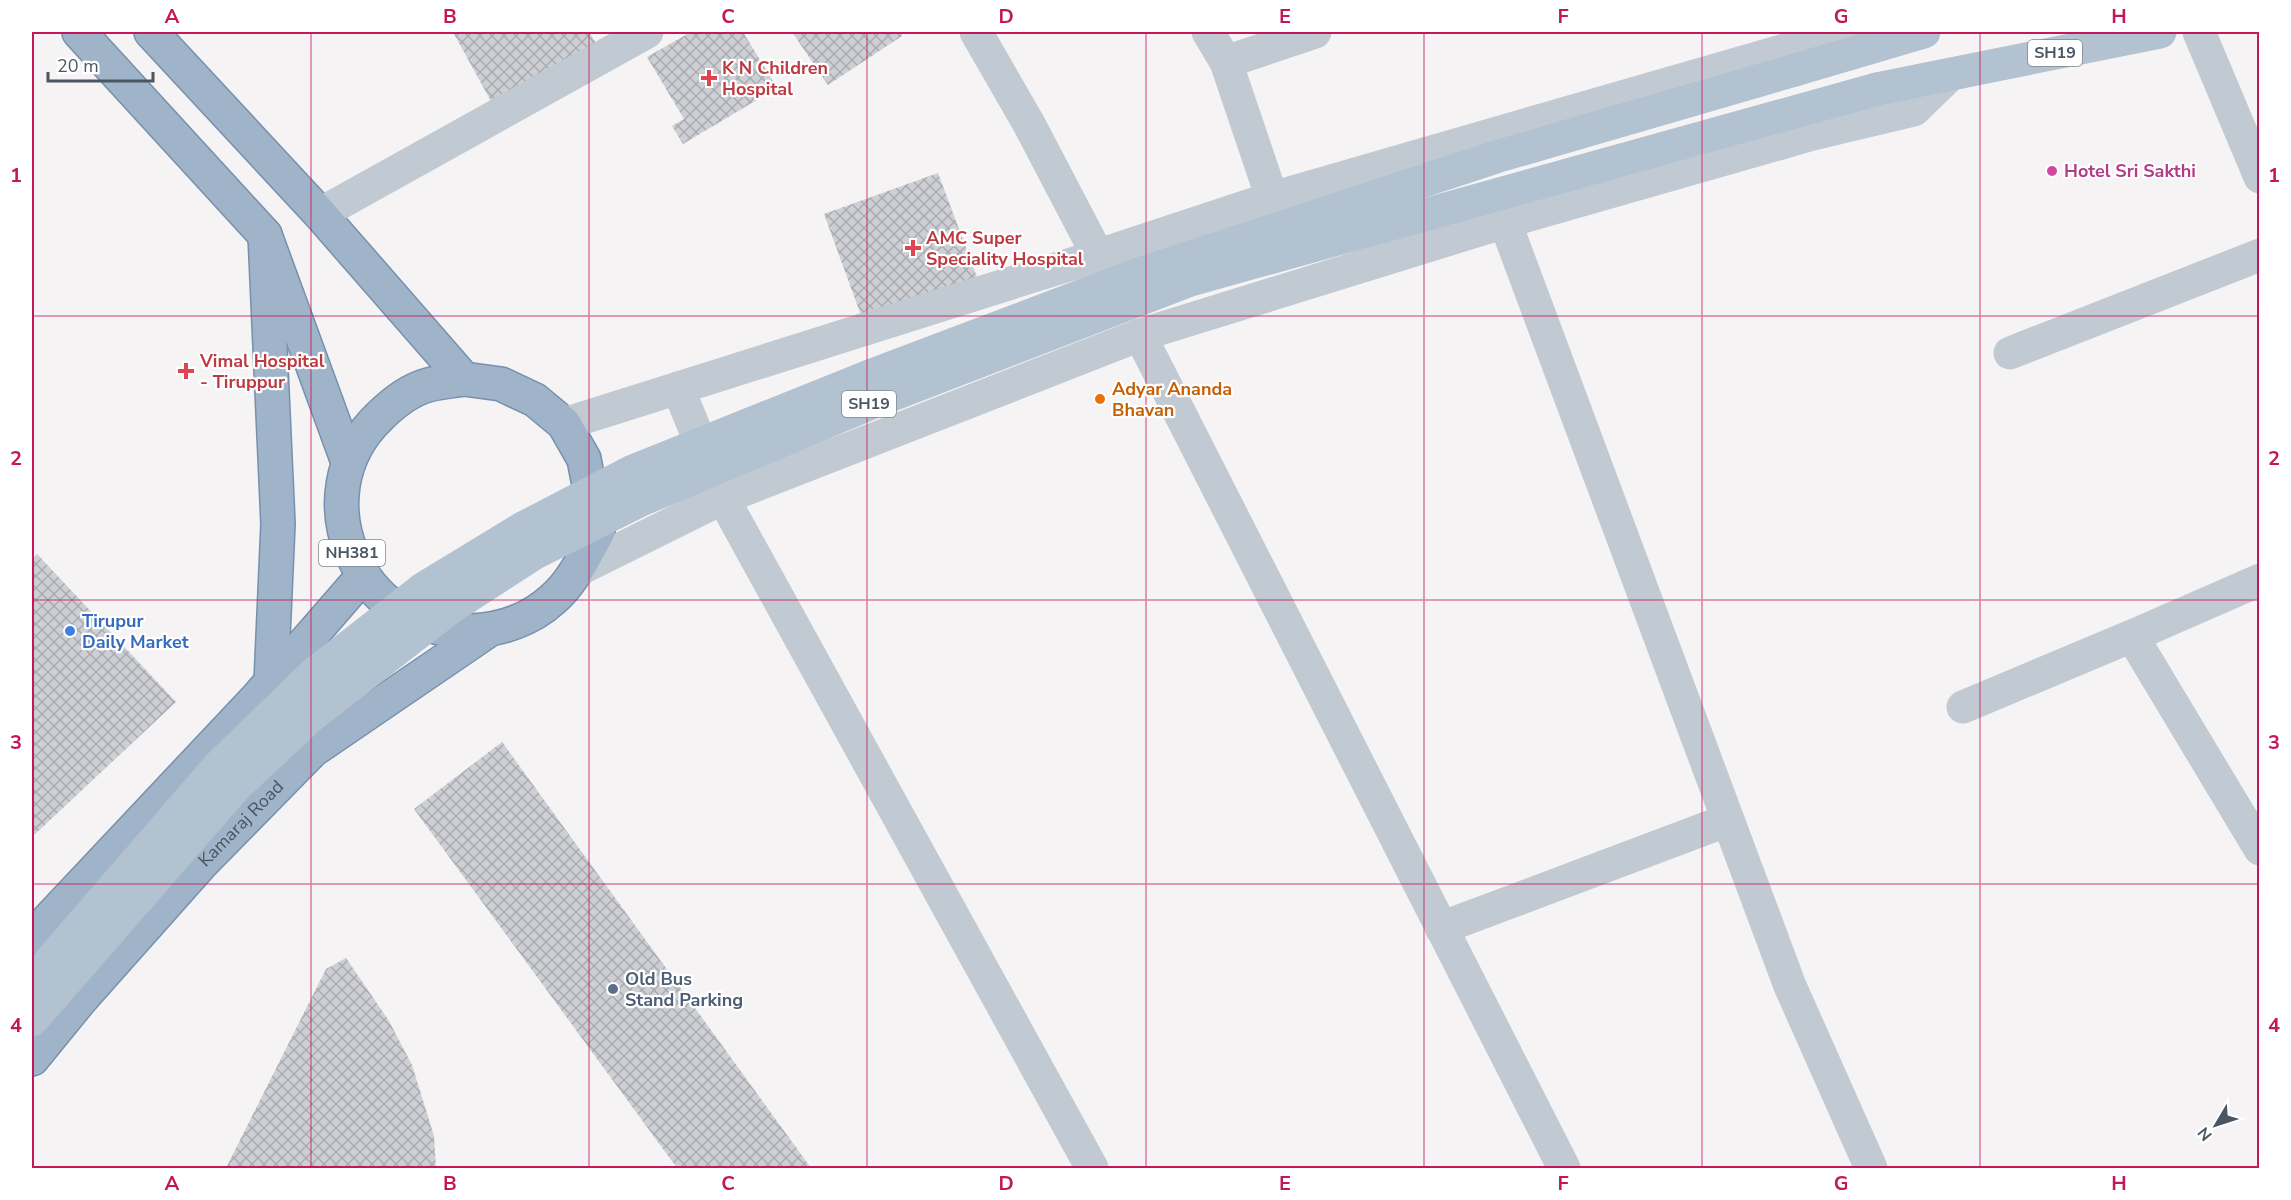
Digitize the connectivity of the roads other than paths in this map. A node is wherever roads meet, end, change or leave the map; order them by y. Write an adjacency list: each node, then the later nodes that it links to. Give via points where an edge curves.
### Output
1 (79, 32): 17 (highway)
2 (151, 32): 15 (highway)
3 (647, 32): 15 (street)
4 (976, 32): 19 (street)
5 (1208, 32): 11 (street)
6 (1315, 32): 11 (street)
7 (1846, 32): 14 (street)
8 (1924, 32): 39 (main road, SH19, bridge, via 1499,156 1139,274 872,375 622,476 520,529 424,588 315,673 219,766)
9 (2160, 32): 12 (main road, SH19)
10 (2199, 32): 13 (street)
11 (1226, 62): 14 (street)
12 (1950, 75): 16 (street, via 1914,111 1813,134); 40 (main road, SH19, bridge, via 1877,89 1190,280 876,401 630,505 535,554 450,608 312,716 236,786)
13 (2259, 177)
14 (1272, 198): 19 (street)
15 (320, 214): 22 (highway)
16 (1505, 222): 20 (street); 35 (street)
17 (265, 235): 25 (highway); 32 (highway, via 278,524)
18 (2259, 255): 21 (street)
19 (1098, 256): 23 (street)
20 (1140, 335): 26 (street); 37 (street)
21 (2010, 353)
22 (464, 379): 24 (highway, NH381, via 501,384 535,400); 25 (highway, NH381, via 427,385 393,403 366,429)
23 (678, 388): 24 (street); 26 (street)
24 (564, 424): 27 (highway, NH381, via 584,459 598,532)
25 (348, 462): 28 (highway, NH381, via 341,501 346,540)
26 (723, 498): 27 (street); 42 (street)
27 (576, 571): 30 (highway, NH381, via 553,599 523,620)
28 (363, 576): 30 (highway, NH381, via 388,603 418,622 453,631); 32 (highway, NH381)
29 (2259, 580): 31 (street)
30 (489, 630): 34 (highway, Kamaraj Road / NH381)
31 (2132, 636): 33 (street); 36 (street)
32 (271, 682): 34 (highway, via 291,721); 38 (highway, NH381)
33 (1963, 707)
34 (313, 750): 41 (highway, Kamaraj Road / NH381, via 201,864)
35 (1728, 820): 37 (street); 44 (street, via 1790,986)
36 (2259, 849)
37 (1441, 928): 43 (street)
38 (32, 937)
39 (32, 982)
40 (32, 1020)
41 (32, 1059)
42 (1092, 1168)
43 (1564, 1168)
44 (1871, 1168)

